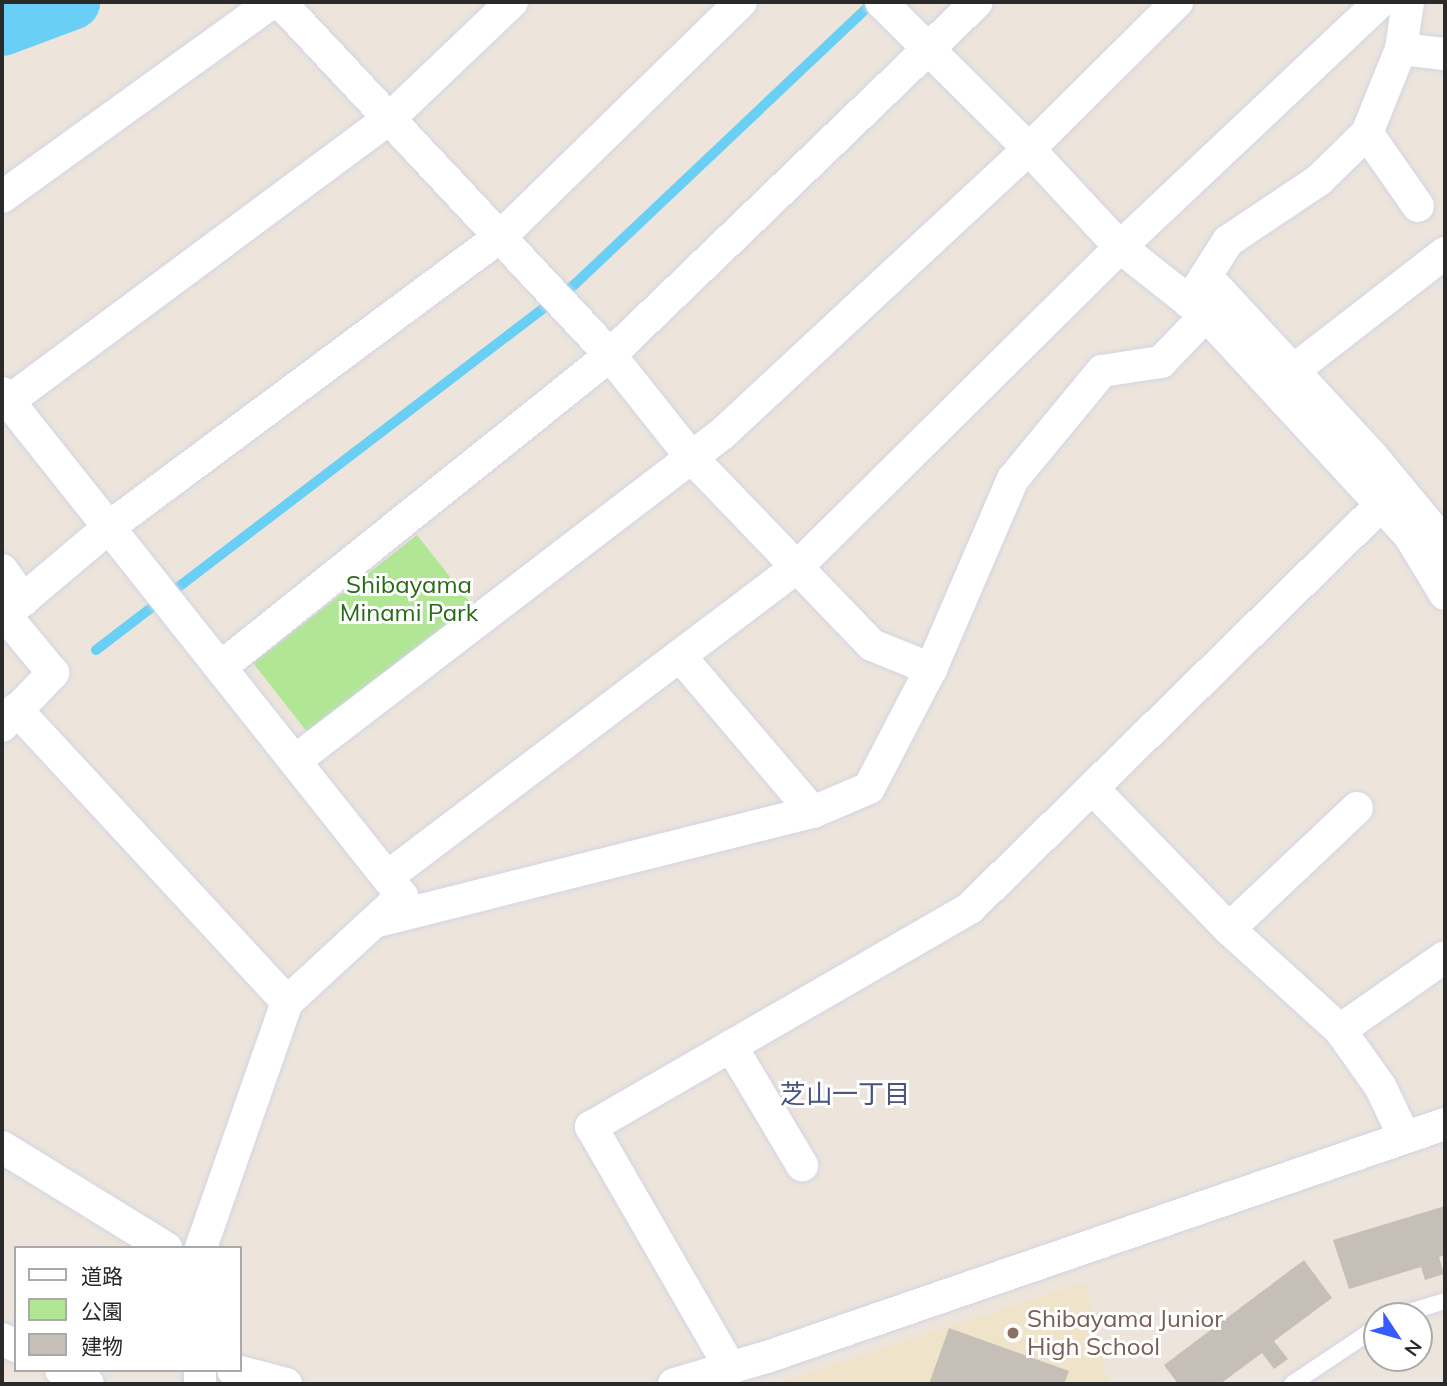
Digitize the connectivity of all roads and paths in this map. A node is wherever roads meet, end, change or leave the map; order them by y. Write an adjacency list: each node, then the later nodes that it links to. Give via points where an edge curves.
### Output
1 (272, 2): 16 (street)
2 (280, 2): 13 (street)
3 (512, 2): 13 (street)
4 (741, 2): 18 (street)
5 (881, 2): 10 (street)
6 (977, 2): 10 (street)
7 (1177, 2): 15 (street)
8 (1380, 2): 19 (street)
9 (1408, 2): 11 (street)
10 (929, 48): 15 (street); 23 (street)
11 (1401, 49): 12 (street); 14 (street)
12 (1445, 54)
13 (389, 119): 18 (street); 25 (street)
14 (1367, 133): 17 (street); 21 (street, via 1319,180 1228,241)
15 (1029, 149): 19 (street); 26 (street, via 722,434)
16 (2, 197)
17 (1418, 206)
18 (500, 237): 23 (street); 28 (street)
19 (1120, 247): 22 (street); 30 (street)
20 (1445, 253): 24 (street)
21 (1206, 276): 22 (street); 24 (street)
22 (1198, 309): 27 (street); 36 (street, via 1161,362 1102,370 1013,480)
23 (610, 355): 26 (street); 35 (street)
24 (1294, 370): 29 (street, via 1445,544)
25 (4, 400): 28 (street)
26 (691, 457): 30 (street); 38 (street)
27 (1381, 505): 29 (street); 39 (street)
28 (109, 527): 33 (street); 35 (street)
29 (1425, 561): 32 (street)
30 (797, 567): 34 (street); 36 (street, via 872,645)
31 (2, 570): 33 (street)
32 (1445, 594)
33 (23, 600): 37 (street, via 5,615 53,673)
34 (680, 656): 41 (street); 42 (street)
35 (221, 667): 38 (street)
36 (931, 669): 41 (street, via 869,788)
37 (9, 717): 46 (street)
38 (296, 761): 42 (street)
39 (1093, 789): 44 (street); 48 (street, via 970,908)
40 (1357, 808): 44 (street)
41 (813, 813): 43 (street)
42 (387, 877): 43 (street, via 402,896)
43 (374, 922): 46 (street)
44 (1229, 929): 47 (street)
45 (1445, 957): 47 (street)
46 (287, 1002): 54 (street)
47 (1340, 1030): 50 (street, via 1380,1086)
48 (731, 1046): 52 (street); 56 (street, via 591,1127)
49 (1445, 1124): 50 (street)
50 (1404, 1136): 56 (street)
51 (2, 1147): 53 (street)
52 (802, 1165)
53 (163, 1246)
54 (202, 1246)
55 (1363, 1336): 62 (lane)
56 (731, 1368): 61 (street)
57 (65, 1372): 59 (street)
58 (241, 1372): 60 (street)
59 (88, 1384)
60 (286, 1384)
61 (674, 1384)
62 (1293, 1384)

